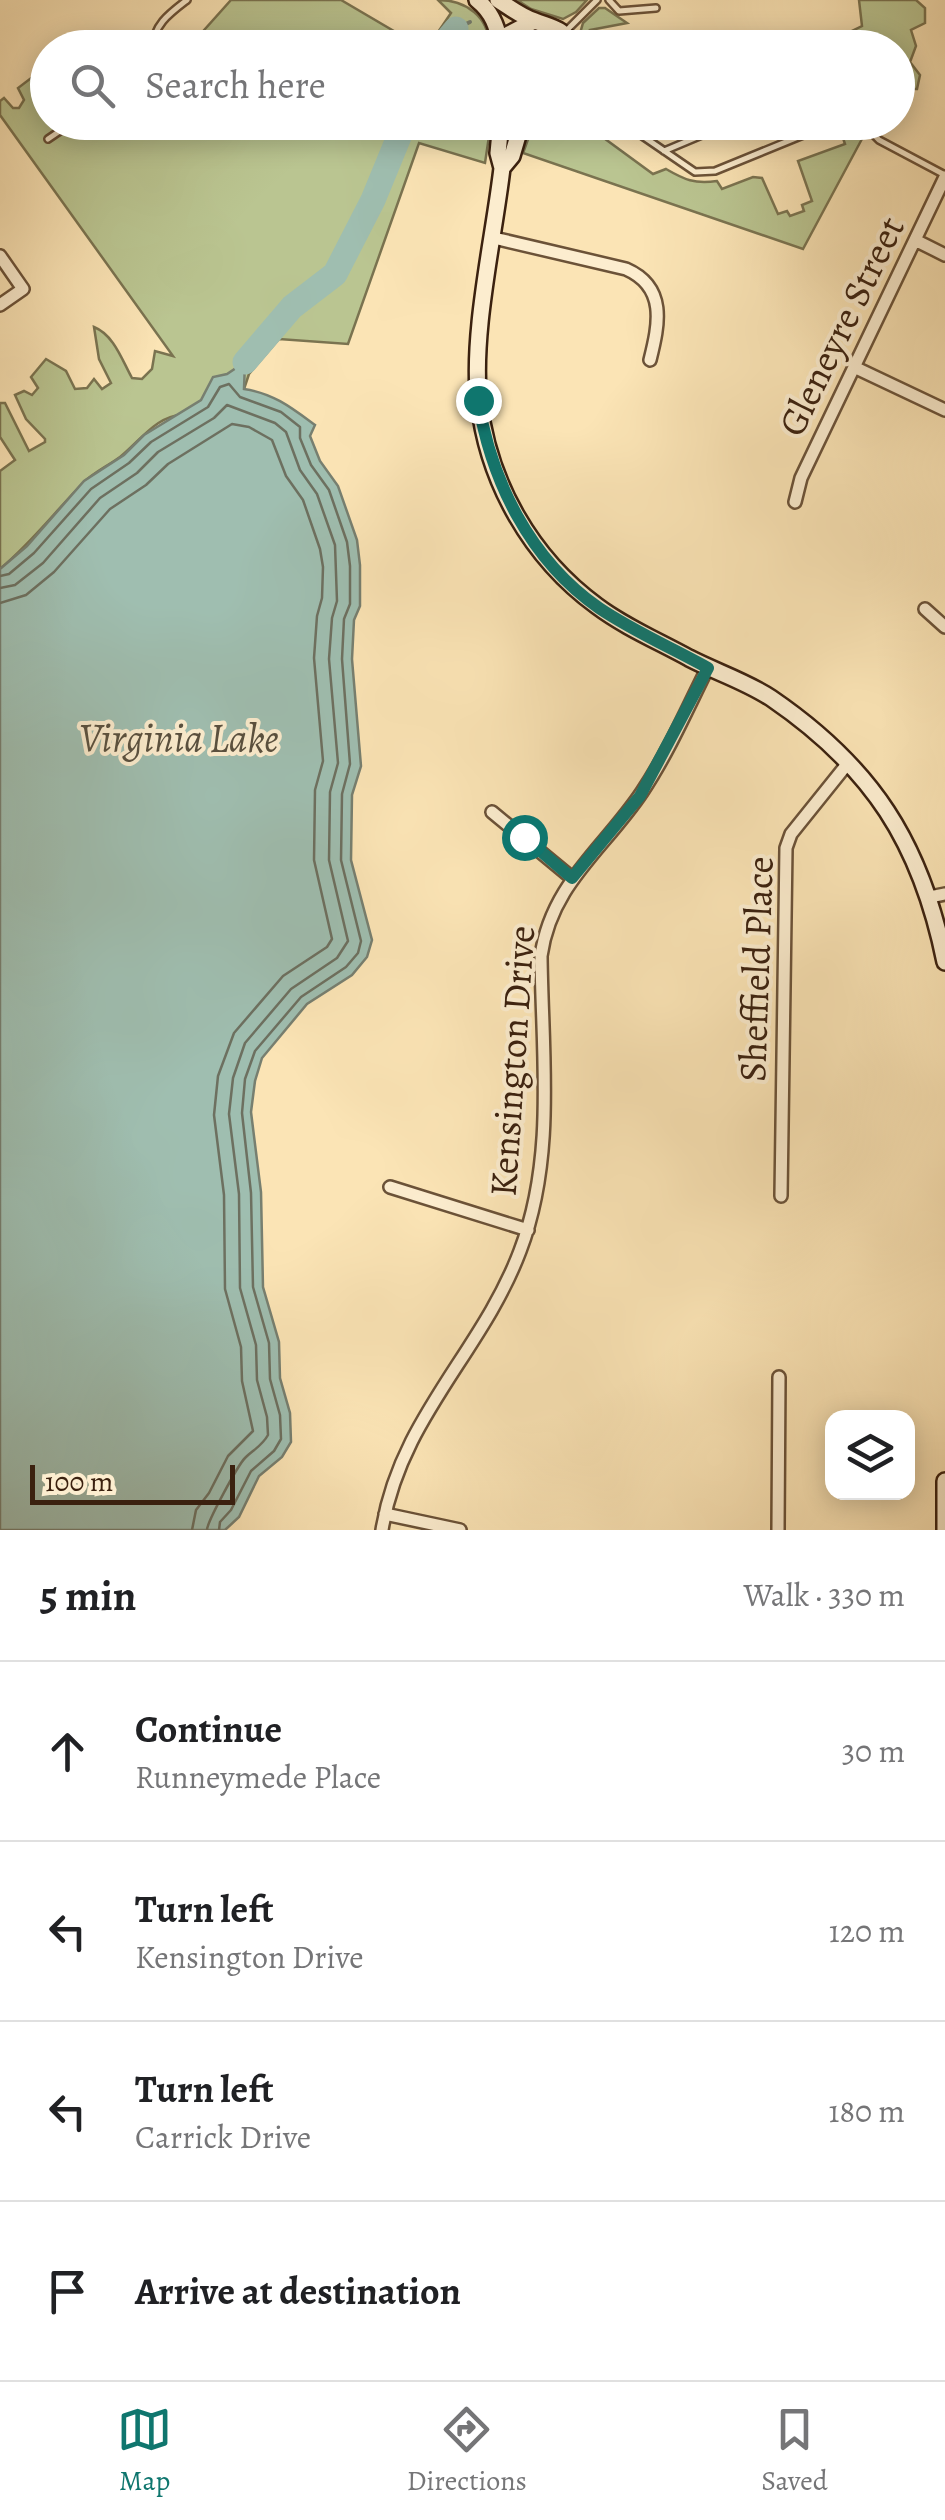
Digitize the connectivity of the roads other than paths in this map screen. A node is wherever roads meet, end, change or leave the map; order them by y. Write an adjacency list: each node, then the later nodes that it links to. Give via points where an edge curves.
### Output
1 (187, 0): 8 (lane)
2 (476, 0): 9 (street)
3 (498, 0): 7 (street)
4 (596, 0): 12 (lane)
5 (609, 0): 6 (lane, via 619,11)
6 (656, 8)
7 (534, 22): 10 (street); 11 (street)
8 (156, 30)
9 (496, 30)
10 (517, 30)
11 (561, 30)
12 (567, 30)
13 (499, 140): 20 (street)
14 (517, 140): 20 (street)
15 (648, 140): 19 (lane)
16 (690, 140): 19 (lane)
17 (792, 140): 19 (lane, via 716,171 695,172)
18 (879, 140): 21 (lane)
19 (664, 151)
20 (502, 168): 22 (street)
21 (945, 176): 23 (street, Gleneyre Street)
22 (494, 238): 27 (street, via 626,269 645,280 659,316); 33 (street, via 478,349 478,400 505,494 533,542 576,590)
23 (916, 240): 24 (street); 28 (street, Gleneyre Street)
24 (945, 255)
25 (0, 256): 26 (street, via 23,289)
26 (0, 306)
27 (650, 360)
28 (854, 367): 29 (street); 30 (street, Gleneyre Street)
29 (945, 410)
30 (796, 502)
31 (925, 609): 32 (street)
32 (945, 626)
33 (708, 668): 34 (street, via 766,696); 36 (street, Kensington Drive, via 640,796)
34 (848, 763): 37 (street, via 892,819); 40 (street, Sheffield Place, via 786,848)
35 (492, 812): 36 (street)
36 (572, 878): 41 (street, Kensington Drive, via 544,931 542,1157)
37 (938, 896): 38 (street)
38 (945, 962)
39 (390, 1188): 41 (street)
40 (781, 1196)
41 (528, 1230): 44 (street, Kensington Drive, via 498,1298 408,1443)
42 (779, 1377): 47 (street)
43 (945, 1482): 48 (street)
44 (385, 1514): 45 (street, Kensington Drive); 46 (street)
45 (382, 1530)
46 (460, 1530)
47 (778, 1530)
48 (944, 1530)

